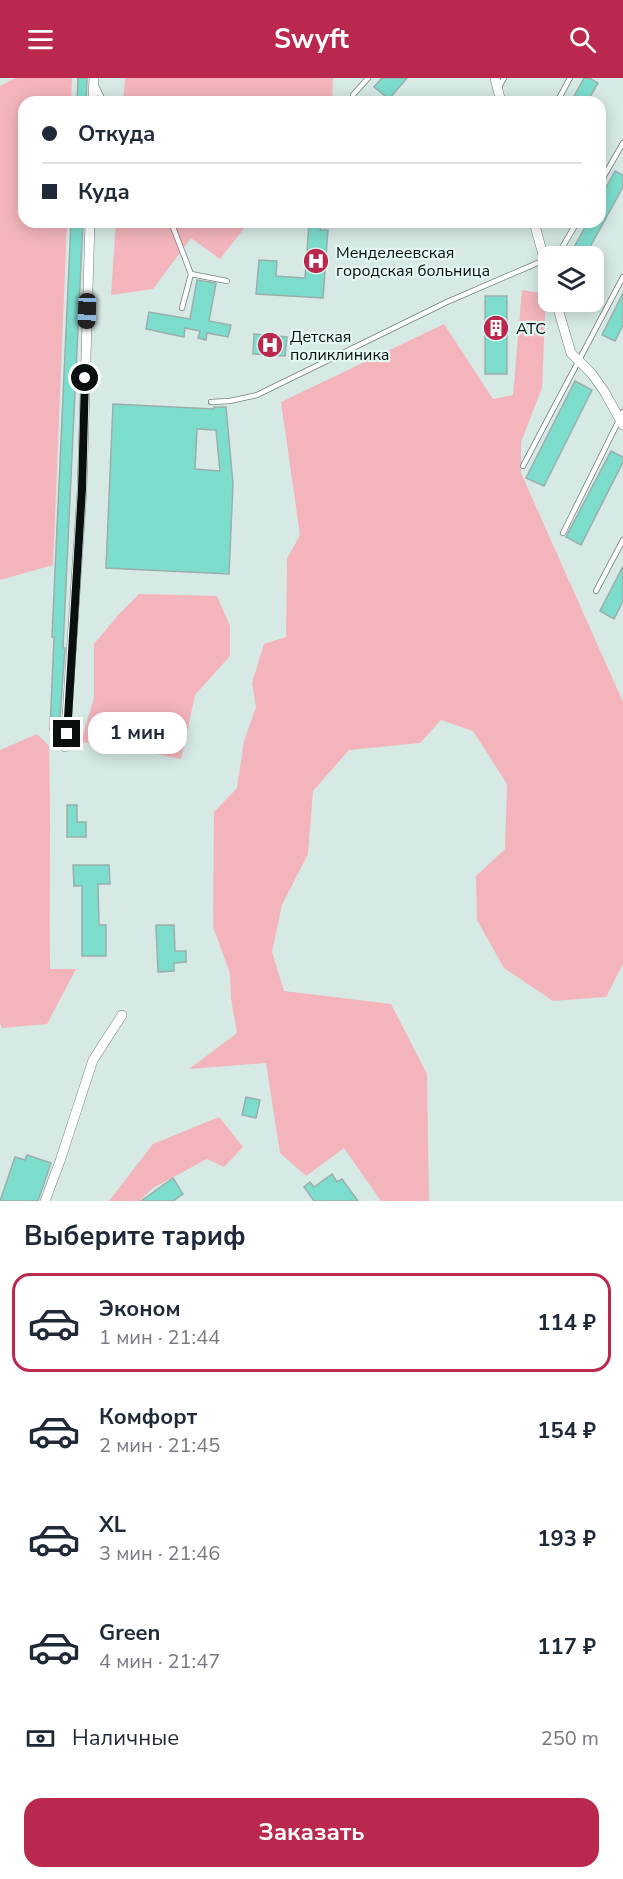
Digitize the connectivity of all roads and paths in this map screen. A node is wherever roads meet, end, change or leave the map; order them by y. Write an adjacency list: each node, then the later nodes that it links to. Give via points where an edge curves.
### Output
1 (368, 78): 7 (lane)
2 (495, 78): 6 (street)
3 (504, 78): 6 (lane)
4 (570, 78): 11 (lane)
5 (94, 80): 8 (street); 9 (lane)
6 (498, 90): 10 (street)
7 (353, 95)
8 (93, 96)
9 (101, 96)
10 (500, 96)
11 (560, 96)
12 (623, 143): 13 (lane)
13 (606, 173)
14 (90, 228): 33 (street, via 82,489)
15 (173, 228): 21 (lane)
16 (536, 228): 18 (street)
17 (574, 228): 19 (lane)
18 (543, 246)
19 (563, 246)
20 (538, 262): 27 (lane, via 257,395)
21 (191, 274): 23 (lane); 24 (lane)
22 (623, 277): 26 (lane)
23 (227, 281)
24 (182, 308)
25 (559, 312): 26 (street, via 568,346)
26 (578, 359): 28 (street); 29 (lane)
27 (211, 402)
28 (622, 418): 30 (lane)
29 (523, 466)
30 (563, 532)
31 (623, 540): 32 (lane)
32 (596, 591)
33 (65, 747)
34 (122, 1015): 35 (street, via 93,1060)
35 (45, 1201)

